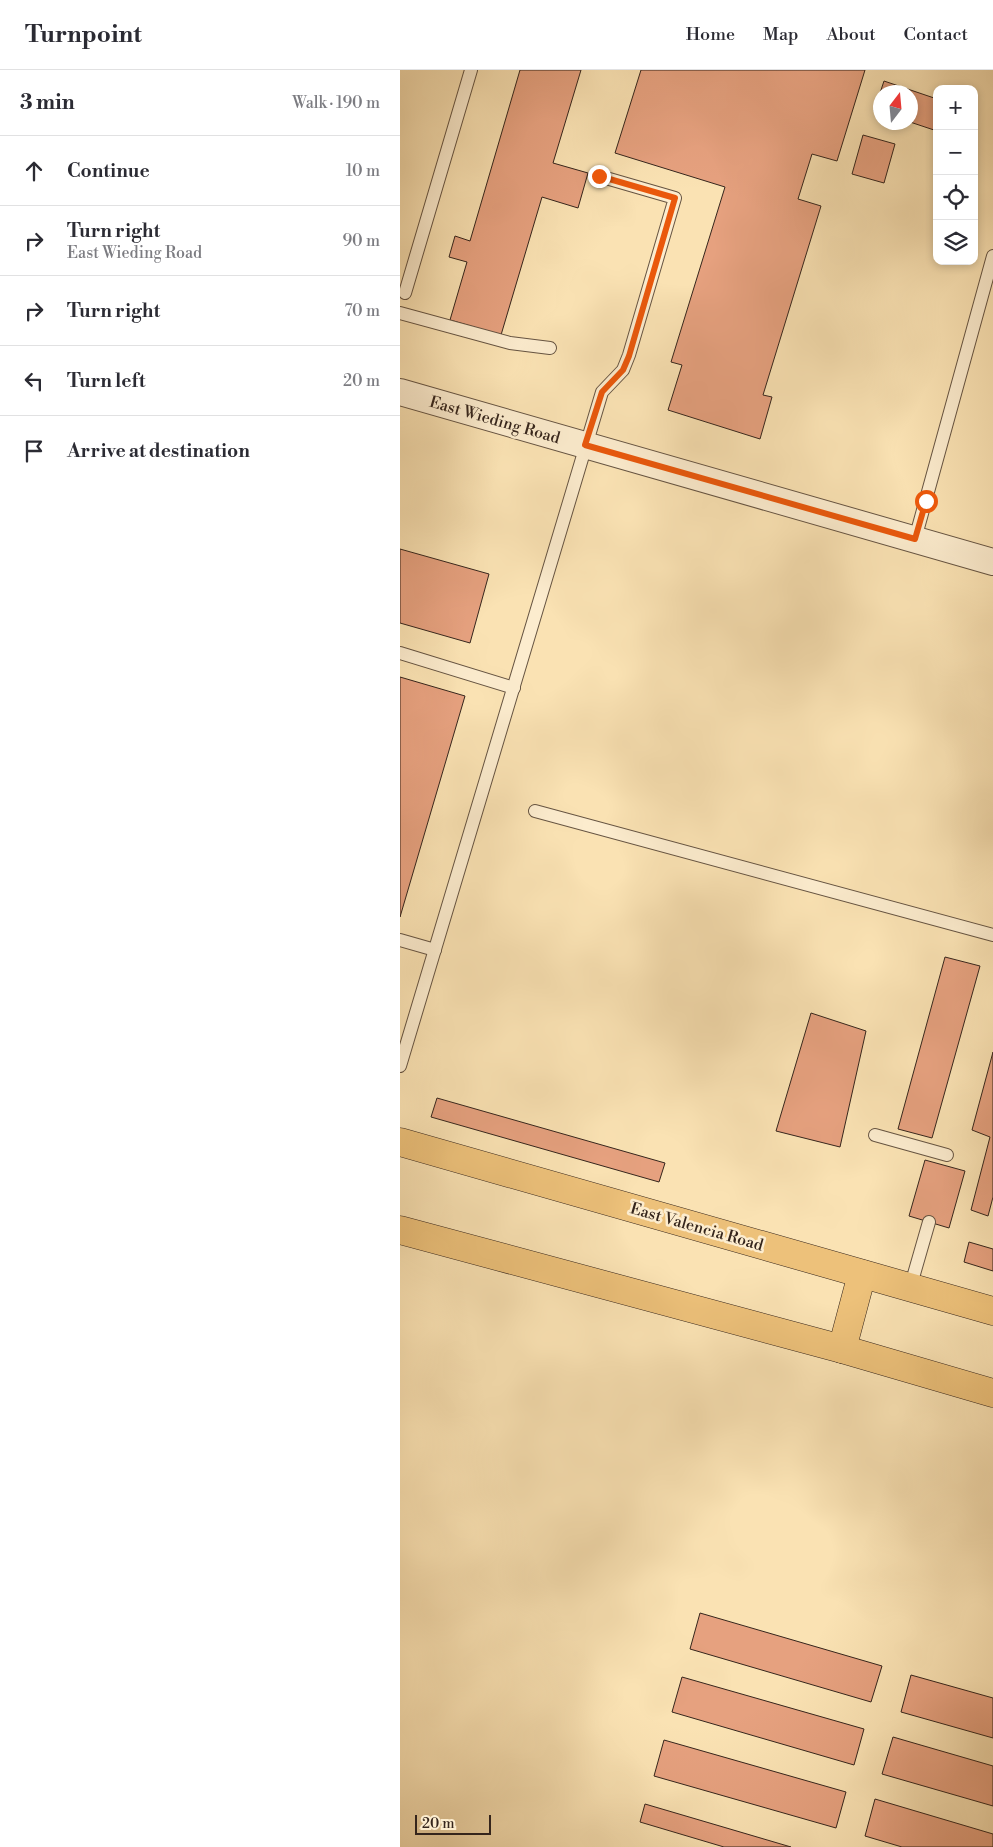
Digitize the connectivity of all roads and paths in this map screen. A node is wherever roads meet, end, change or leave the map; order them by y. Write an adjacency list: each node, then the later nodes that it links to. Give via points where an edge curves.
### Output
1 (471, 70): 4 (lane)
2 (599, 176): 9 (lane, via 675,198 629,356 623,370 602,392)
3 (993, 256): 10 (lane)
4 (402, 292): 5 (lane)
5 (400, 309)
6 (400, 313): 7 (lane, via 510,343)
7 (550, 348)
8 (400, 392): 9 (street, East Wieding Road)
9 (585, 445): 10 (street, East Wieding Road); 13 (lane)
10 (915, 539): 11 (street, East Wieding Road)
11 (993, 562)
12 (400, 653): 13 (lane)
13 (514, 688): 17 (lane)
14 (536, 811): 15 (lane)
15 (993, 935)
16 (400, 940): 17 (lane)
17 (435, 950): 18 (lane)
18 (400, 1066)
19 (875, 1135): 21 (lane)
20 (400, 1142): 24 (main road, East Valencia Road)
21 (947, 1155)
22 (929, 1222): 25 (lane)
23 (400, 1230): 27 (main road)
24 (862, 1274): 25 (main road, East Valencia Road); 27 (main road)
25 (910, 1288): 26 (main road, East Valencia Road)
26 (993, 1312)
27 (842, 1349): 28 (main road)
28 (993, 1393)

